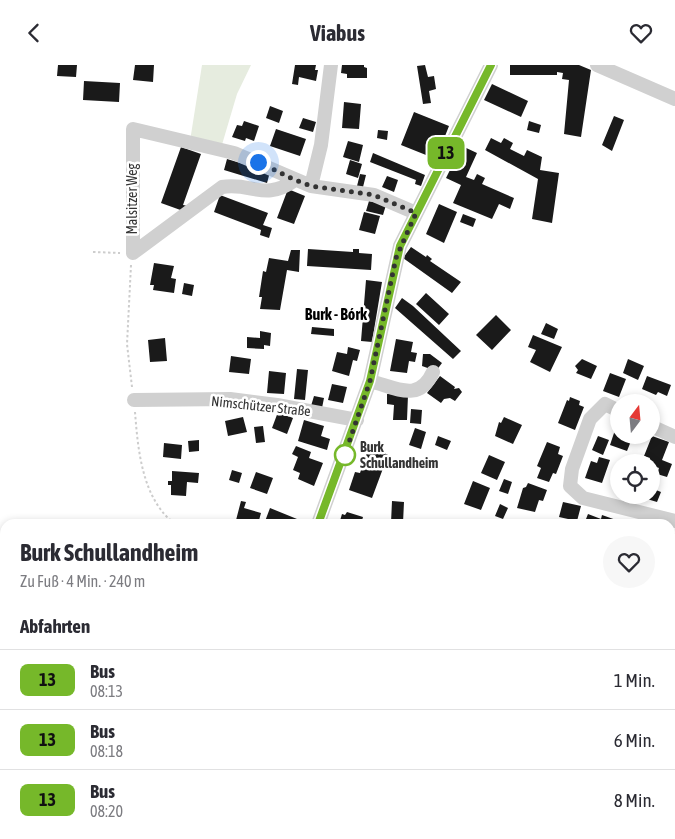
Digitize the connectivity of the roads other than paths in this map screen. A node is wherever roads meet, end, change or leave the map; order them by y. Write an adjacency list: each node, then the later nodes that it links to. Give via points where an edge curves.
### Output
1 (331, 65): 6 (street, via 321,145)
2 (491, 65): 7 (street)
3 (597, 65): 4 (street)
4 (675, 99)
5 (295, 180): 5 (street, Malsitzer Weg, via 234,153 133,129 133,253 222,187 266,192); 6 (street, Malsitzer Weg)
6 (311, 186): 7 (street, Malsitzer Weg, via 374,195)
7 (416, 213): 9 (street, via 396,258)
8 (433, 372): 9 (street, via 419,391)
9 (370, 381): 12 (street)
10 (134, 400): 12 (street, Nimschützer Straße, via 230,399)
11 (610, 407): 16 (street, via 604,404 590,419 572,469 570,486 583,498)
12 (357, 420): 15 (street)
13 (660, 430): 14 (street)
14 (675, 437)
15 (320, 519)
16 (667, 519)

